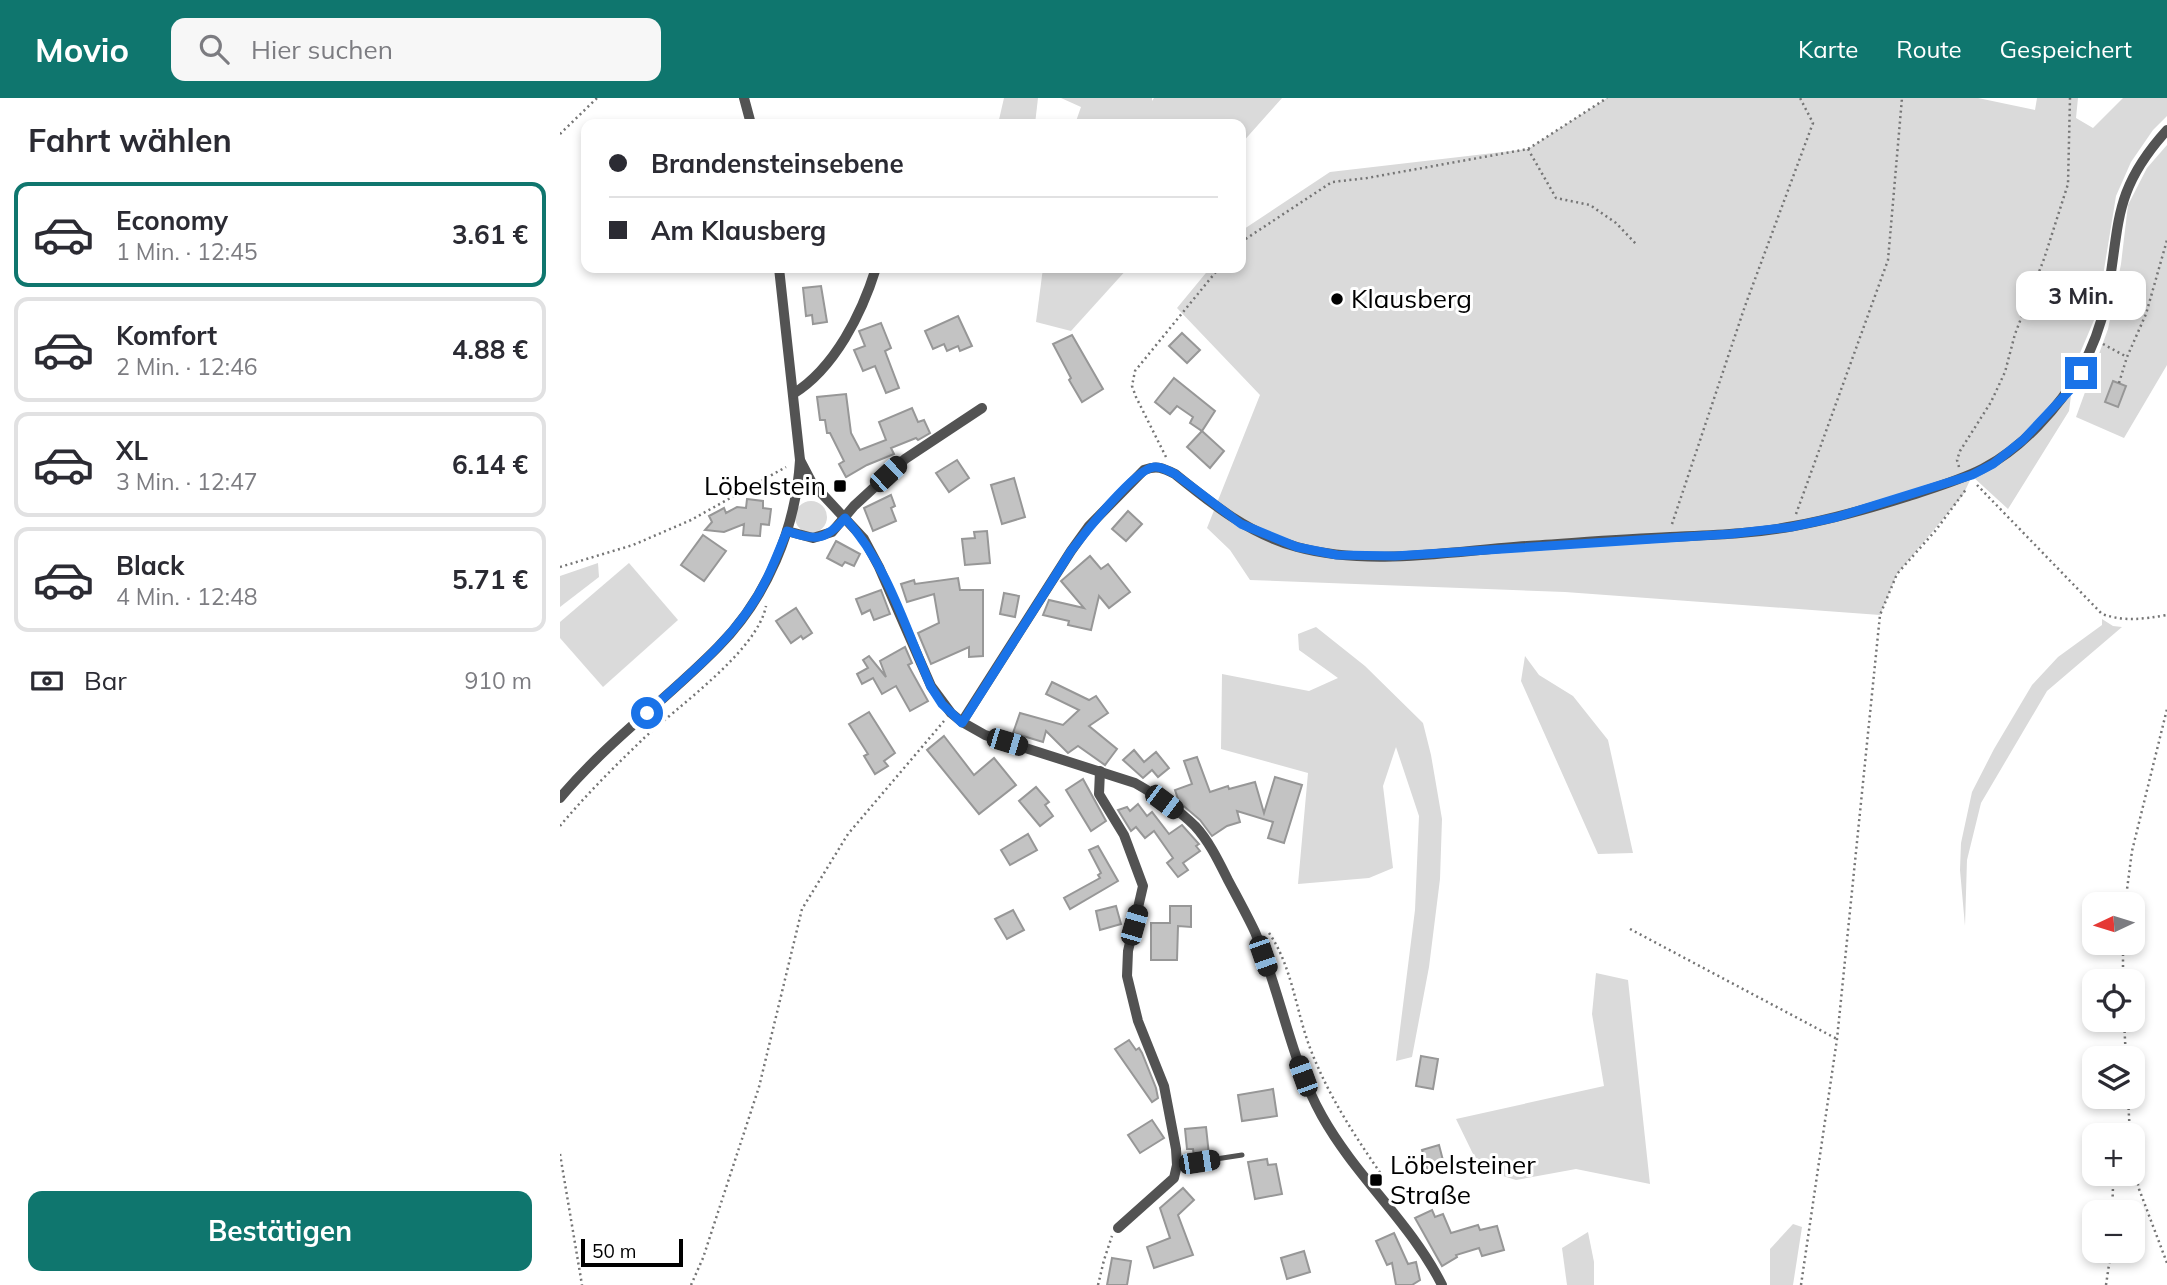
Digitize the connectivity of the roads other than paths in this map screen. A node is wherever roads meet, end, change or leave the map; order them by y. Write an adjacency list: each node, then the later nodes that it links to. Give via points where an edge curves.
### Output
1 (744, 98): 2 (street)
2 (750, 119)
3 (2167, 130): 11 (street, via 2138,165 2124,195 2105,306 2081,373 2046,417 2007,454 1972,475 1791,527 1395,556 1337,555 1297,547 1241,524 1175,474 1158,467 1144,470 1071,551)
4 (780, 273): 6 (street)
5 (874, 273): 6 (street, via 866,300 844,338 816,377)
6 (793, 394): 8 (street)
7 (982, 408): 9 (street, via 905,458)
8 (800, 460): 9 (street, via 812,483); 10 (street)
9 (845, 518): 10 (street, via 832,533 818,538); 11 (street, via 869,548 931,687)
10 (787, 531): 13 (street, via 749,609 720,646)
11 (962, 723): 12 (street, via 985,735)
12 (1101, 771): 15 (street, via 1099,794 1124,835 1143,886 1127,976 1169,1106); 17 (street, via 1150,791 1196,828 1209,846 1255,934 1290,1042 1322,1116)
13 (560, 798)
14 (1242, 1155): 15 (lane)
15 (1177, 1165): 16 (street, via 1174,1178)
16 (1118, 1228)
17 (1442, 1285)

